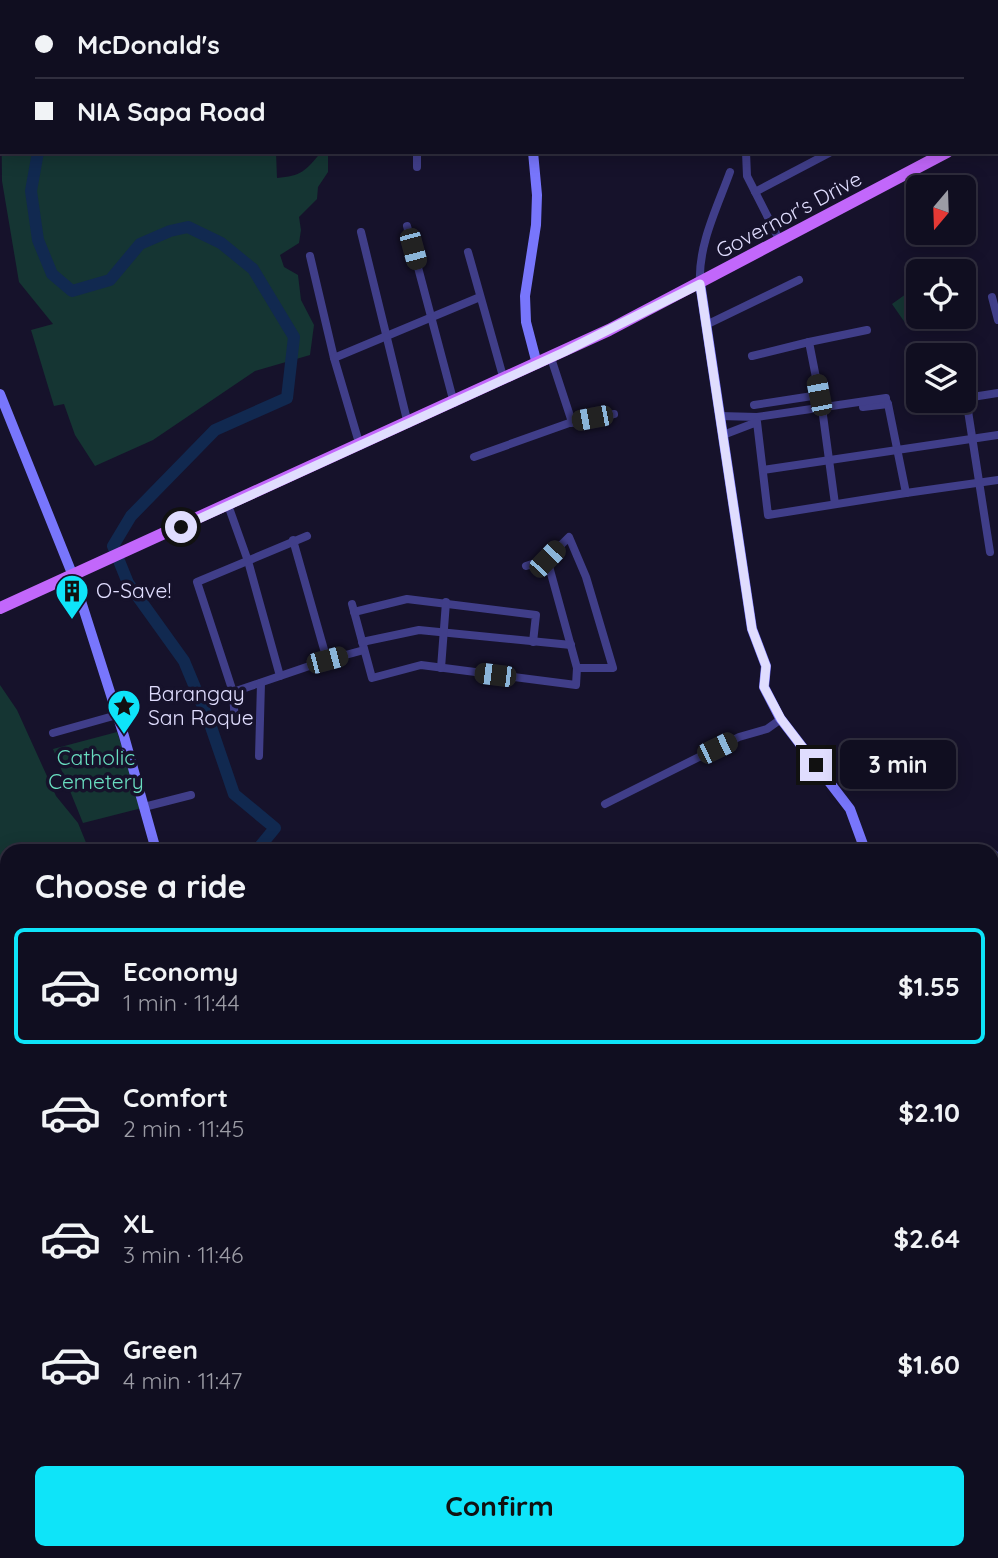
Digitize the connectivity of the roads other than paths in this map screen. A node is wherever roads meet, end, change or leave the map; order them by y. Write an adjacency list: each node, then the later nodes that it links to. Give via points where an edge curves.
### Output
1 (417, 154): 6 (street)
2 (533, 154): 27 (street, via 536,225 525,296)
3 (746, 154): 8 (street, via 747,176)
4 (827, 154): 8 (street)
5 (943, 154): 11 (main road, Governor's Drive)
6 (417, 167)
7 (730, 172): 15 (street, via 709,229)
8 (755, 192): 11 (street)
9 (407, 226): 18 (street)
10 (361, 232): 22 (street)
11 (780, 241): 15 (main road, Governor's Drive)
12 (468, 252): 16 (street)
13 (310, 256): 25 (street)
14 (799, 279): 20 (street)
15 (700, 284): 20 (street); 26 (main road, Governor's Drive)
16 (480, 297): 18 (street); 28 (street)
17 (992, 298): 19 (street)
18 (431, 317): 22 (street); 32 (street)
19 (998, 320)
20 (708, 324): 36 (street)
21 (867, 330): 23 (street)
22 (385, 337): 25 (street); 39 (street)
23 (809, 342): 24 (street); 31 (street)
24 (752, 356)
25 (334, 358): 43 (street)
26 (551, 358): 27 (main road, Governor's Drive); 38 (street)
27 (537, 365): 28 (main road, Governor's Drive)
28 (504, 380): 32 (main road, Governor's Drive)
29 (998, 393): 42 (street, via 967,397)
30 (0, 394): 59 (street)
31 (819, 395): 33 (street); 34 (street)
32 (454, 403): 39 (main road, Governor's Drive)
33 (754, 405)
34 (822, 410): 37 (street); 44 (street, via 886,398); 46 (street)
35 (614, 414): 38 (street)
36 (720, 416): 37 (street); 40 (street)
37 (757, 420): 40 (street); 47 (street)
38 (571, 423): 45 (street)
39 (408, 424): 43 (main road, Governor's Drive)
40 (723, 435): 73 (street, via 752,629 766,666 764,687)
41 (998, 435): 42 (street)
42 (972, 439): 44 (street); 49 (street)
43 (360, 446): 52 (main road, Governor's Drive)
44 (898, 449): 46 (street); 50 (street)
45 (474, 457)
46 (828, 460): 47 (street); 51 (street)
47 (763, 470): 51 (street, via 768,515)
48 (998, 480): 49 (street)
49 (978, 482): 50 (street); 55 (street)
50 (906, 493): 51 (street)
51 (835, 504)
52 (227, 510): 57 (street); 59 (main road, Governor's Drive)
53 (307, 536): 54 (street)
54 (293, 540): 57 (street); 66 (street)
55 (990, 552)
56 (547, 559): 58 (street); 64 (street); 68 (street, via 569,537 613,667)
57 (248, 561): 69 (street); 71 (street, via 197,582)
58 (526, 566)
59 (73, 576): 61 (main road, Governor's Drive); 72 (street)
60 (446, 602): 62 (street); 63 (street, via 536,615); 65 (street, via 407,598 353,608)
61 (0, 608)
62 (444, 632): 63 (street); 65 (street, via 419,630); 67 (street)
63 (533, 642): 64 (street)
64 (571, 645): 68 (street)
65 (363, 646): 66 (street); 67 (street, via 372,678 421,665)
66 (327, 660): 69 (street)
67 (441, 668): 68 (street, via 576,685)
68 (577, 668)
69 (280, 676): 70 (street)
70 (261, 683): 71 (street); 76 (street)
71 (233, 692): 74 (street)
72 (117, 715): 75 (street); 79 (street)
73 (781, 719): 78 (street); 81 (street, via 850,809)
74 (235, 723)
75 (54, 733)
76 (259, 756)
77 (191, 795): 79 (street)
78 (605, 804)
79 (144, 807): 80 (street)
80 (154, 844)
81 (863, 844)

